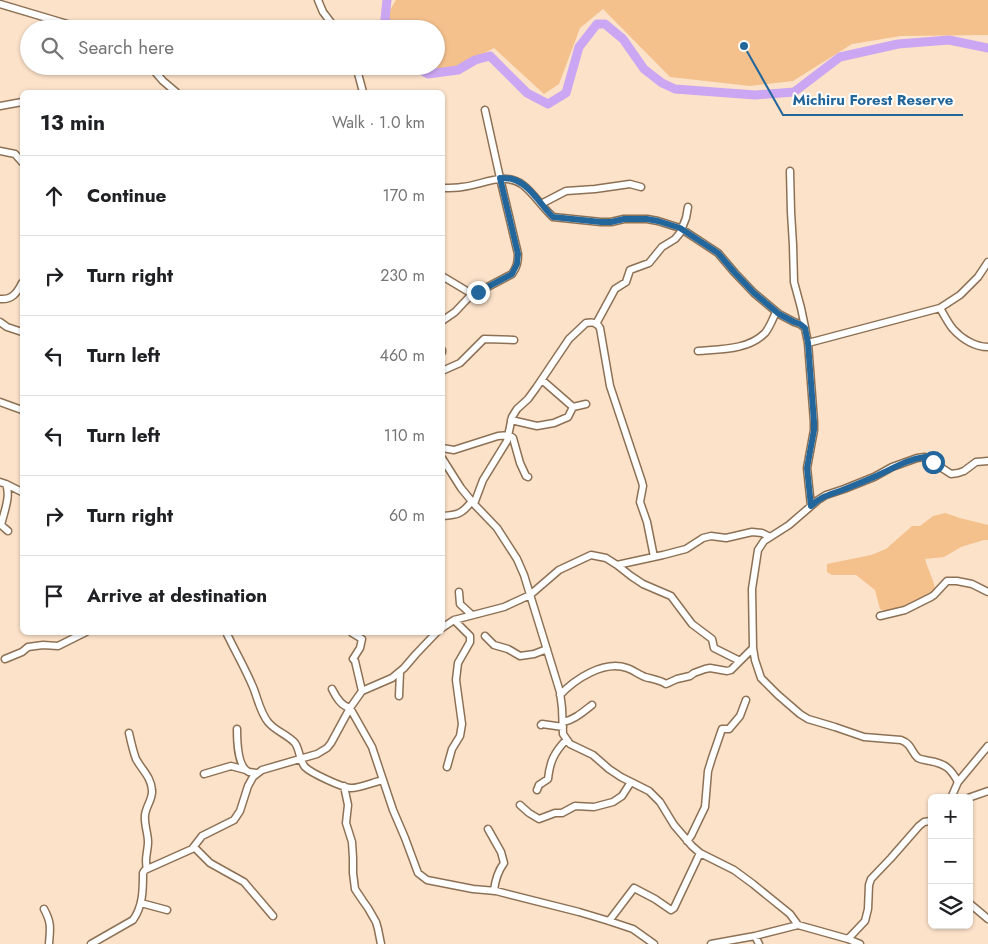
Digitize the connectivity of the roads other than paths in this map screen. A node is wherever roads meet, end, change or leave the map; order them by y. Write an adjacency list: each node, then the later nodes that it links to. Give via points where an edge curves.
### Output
1 (318, 0): 4 (street)
2 (0, 4): 3 (street)
3 (54, 20)
4 (329, 20)
5 (158, 75): 7 (street)
6 (359, 75): 8 (street)
7 (174, 90)
8 (363, 90)
9 (20, 102): 10 (street)
10 (0, 106)
11 (485, 110): 15 (street)
12 (0, 151): 13 (street, via 15,154)
13 (20, 160)
14 (790, 171): 31 (street, via 794,282)
15 (500, 178): 17 (street); 18 (street, via 521,183); 24 (street, via 518,254 517,264 512,274)
16 (641, 187): 18 (street, via 630,184 566,191)
17 (445, 188)
18 (541, 204): 20 (street, via 553,217 601,222 647,219)
19 (688, 206): 20 (street)
20 (682, 229): 27 (street, via 718,253); 30 (street, via 649,263 630,270 626,282 615,289)
21 (988, 262): 26 (street, via 960,295)
22 (445, 278): 24 (street)
23 (20, 292): 25 (street, via 6,300)
24 (472, 294): 28 (street)
25 (0, 299)
26 (940, 308): 34 (street); 35 (street, via 953,329 968,342)
27 (776, 312): 31 (street); 36 (street, via 766,332 752,342 734,348)
28 (445, 320)
29 (0, 322): 32 (street)
30 (596, 324): 38 (street, via 586,323 569,339); 56 (street, via 600,328 610,386 643,486 640,502)
31 (805, 328): 34 (street)
32 (20, 331)
33 (514, 340): 37 (street, via 484,339 460,362)
34 (808, 343): 52 (street, via 814,422 807,468)
35 (988, 347)
36 (698, 350)
37 (445, 370)
38 (542, 380): 41 (street); 43 (street)
39 (0, 402): 42 (street)
40 (586, 404): 41 (street)
41 (573, 407): 43 (street, via 568,417 554,423 536,426)
42 (20, 409)
43 (511, 420): 44 (street)
44 (509, 436): 45 (street, via 498,436 454,450); 48 (street, via 513,438); 51 (street)
45 (445, 448)
46 (988, 461): 52 (street, via 976,462 958,474 951,474 925,457 918,458 826,495)
47 (445, 464): 51 (street)
48 (528, 477)
49 (3, 483): 50 (street); 54 (street, via 8,494 1,525)
50 (20, 491)
51 (473, 502): 53 (street, via 460,514); 60 (street, via 497,528 524,575)
52 (811, 506): 55 (street)
53 (445, 516)
54 (8, 531)
55 (770, 537): 56 (street, via 752,532 726,538 711,536 686,549); 70 (street, via 758,550 752,589)
56 (654, 557): 57 (street)
57 (617, 565): 60 (street, via 606,558 591,555 559,570); 73 (street, via 643,584 671,596 692,624 712,639 714,648)
58 (459, 592): 61 (street, via 460,604)
59 (988, 592): 62 (street, via 972,584 947,581 931,597 905,610)
60 (530, 595): 61 (street, via 504,607); 71 (street)
61 (472, 615): 63 (street)
62 (880, 616)
63 (454, 620): 64 (street); 89 (street, via 470,636 470,642 458,663 456,680 462,724)
64 (445, 626)
65 (80, 635): 72 (street, via 58,646 28,647)
66 (228, 635): 88 (street, via 266,720 272,728 294,742)
67 (355, 635): 76 (street, via 362,639 353,659)
68 (434, 635): 74 (street)
69 (485, 636): 71 (street, via 494,645 520,656)
70 (753, 648): 73 (street); 95 (street, via 762,680 803,717 864,737 902,740 919,758 948,768)
71 (547, 649): 77 (street)
72 (4, 659)
73 (740, 661): 77 (street, via 731,670 705,669 666,684 626,668 613,667 588,674)
74 (400, 672): 76 (street); 78 (street)
75 (332, 689): 81 (street)
76 (362, 691): 81 (street)
77 (560, 695): 83 (street)
78 (399, 696)
79 (746, 700): 104 (street, via 740,716 729,729 722,729 708,771 706,807)
80 (592, 705): 83 (street)
81 (350, 708): 88 (street, via 326,748); 93 (street, via 372,747)
82 (541, 725): 83 (street)
83 (563, 725): 86 (street)
84 (236, 729): 90 (street, via 237,746)
85 (129, 733): 107 (street, via 134,753 152,787 145,815)
86 (566, 740): 94 (street); 97 (street, via 552,759 548,779)
87 (988, 746): 95 (street)
88 (300, 759): 91 (street); 96 (street, via 314,774)
89 (447, 767)
90 (246, 770): 91 (street); 92 (street, via 231,766)
91 (257, 773): 105 (street, via 234,820 202,836)
92 (204, 774)
93 (383, 780): 96 (street, via 350,788); 108 (street, via 422,877)
94 (631, 782): 101 (street, via 619,799 594,807 575,806 562,813 539,818); 104 (street, via 657,799)
95 (958, 782): 99 (street)
96 (344, 786): 121 (street, via 355,889 376,922)
97 (537, 790)
98 (988, 792): 100 (street)
99 (952, 794)
100 (973, 796)
101 (520, 805)
102 (928, 821): 118 (street, via 919,826 871,879 865,921)
103 (488, 828): 108 (street, via 504,863)
104 (687, 841): 106 (street)
105 (194, 847): 107 (street); 113 (street, via 210,863 244,882)
106 (700, 853): 115 (street, via 674,908 671,910 634,888); 116 (street, via 734,870 790,914)
107 (147, 868): 109 (street, via 143,873)
108 (494, 891): 115 (street)
109 (141, 903): 112 (street); 120 (street, via 133,920)
110 (973, 906): 114 (street)
111 (44, 909): 119 (street, via 49,918)
112 (167, 910)
113 (273, 916)
114 (988, 919)
115 (609, 921): 122 (street, via 633,929)
116 (798, 925): 117 (street); 118 (street)
117 (756, 936): 123 (street); 124 (street)
118 (848, 939): 125 (street)
119 (49, 944)
120 (91, 944)
121 (381, 944)
122 (654, 944)
123 (711, 944)
124 (759, 944)
125 (860, 944)

